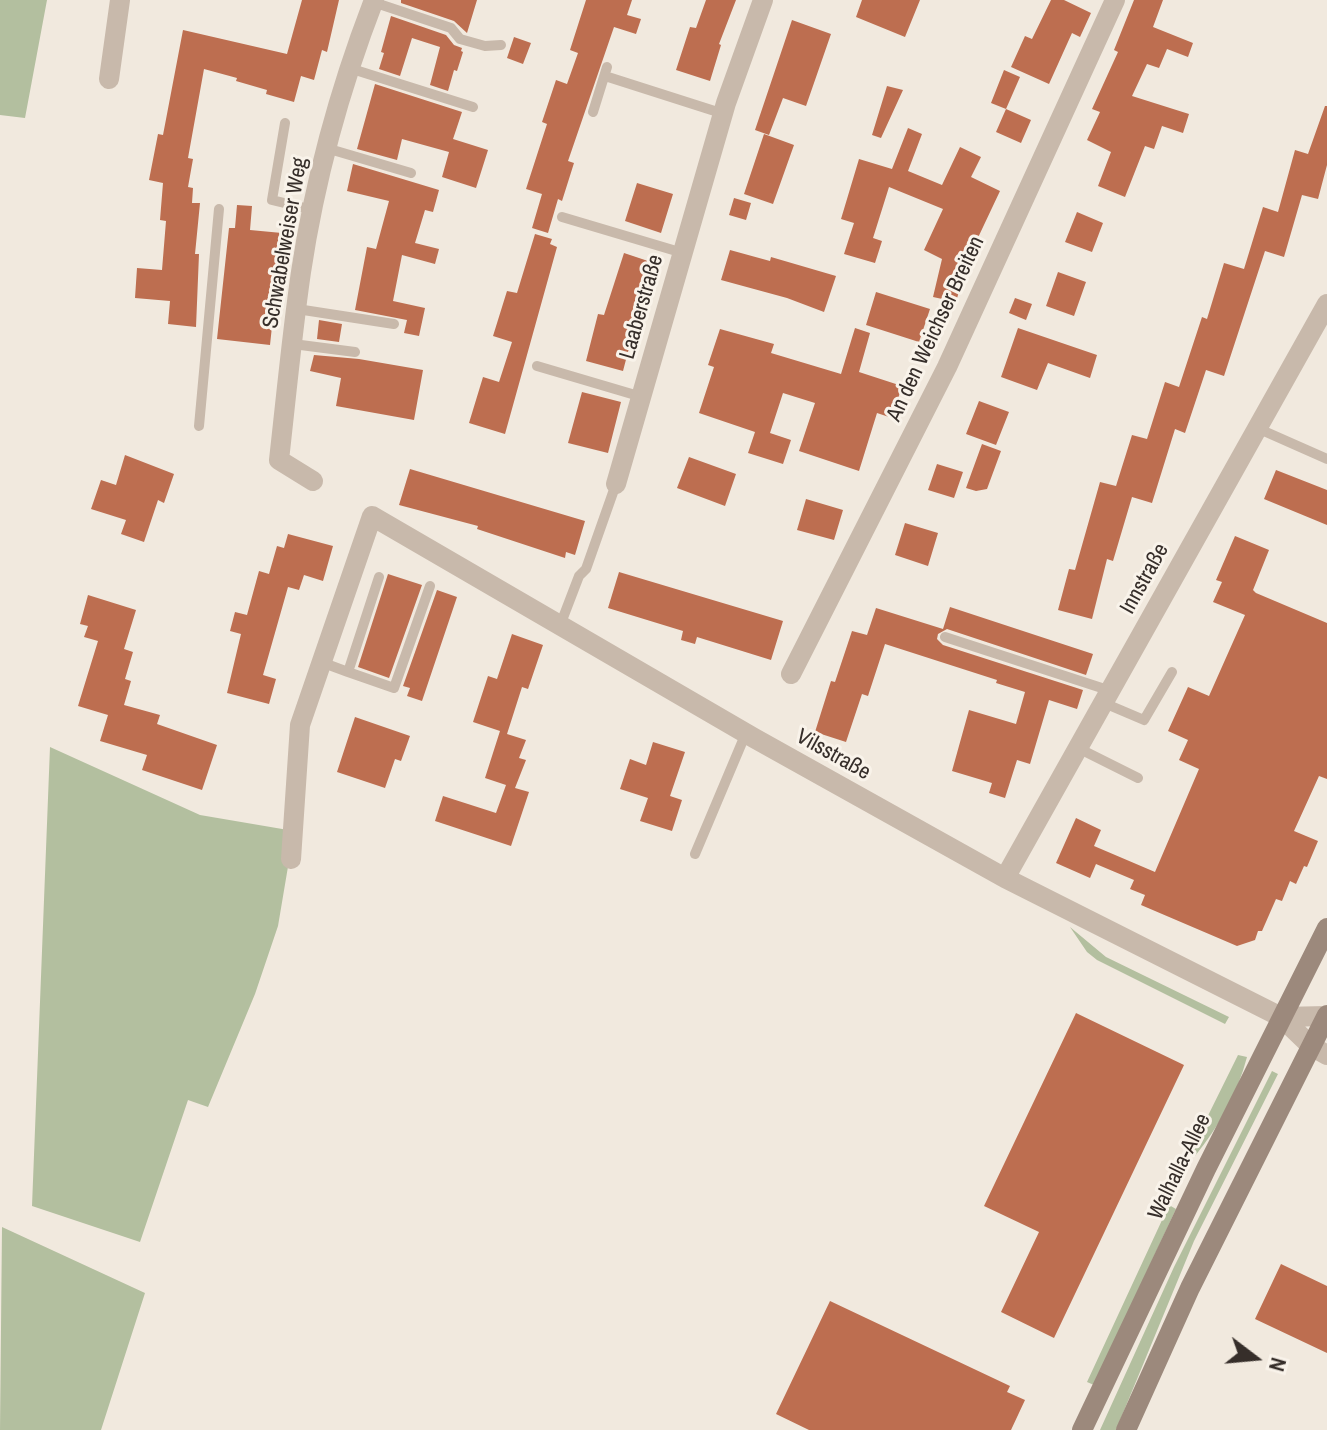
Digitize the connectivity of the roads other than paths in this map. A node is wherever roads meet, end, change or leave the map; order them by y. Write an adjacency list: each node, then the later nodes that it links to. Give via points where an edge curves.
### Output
1 (120, 0): 7 (street)
2 (763, 0): 10 (street, Laaberstraße)
3 (1115, 0): 37 (street, An den Weichser Breiten, via 947,367)
4 (373, 1): 5 (lane, via 451,28 460,39); 6 (street, Schwabelweiser Weg)
5 (501, 45)
6 (349, 68): 8 (lane); 12 (street, Schwabelweiser Weg)
7 (109, 79)
8 (473, 107)
9 (593, 112): 10 (lane, via 606,72)
10 (724, 114): 17 (street, Laaberstraße)
11 (285, 123): 15 (lane, via 272,200)
12 (326, 148): 13 (lane); 15 (street, Schwabelweiser Weg)
13 (411, 173)
14 (219, 209): 25 (lane)
15 (313, 210): 19 (street, Schwabelweiser Weg)
16 (562, 217): 17 (lane)
17 (683, 253): 24 (street, Laaberstraße)
18 (1327, 304): 26 (street, Innstraße)
19 (297, 309): 20 (lane); 21 (street, Schwabelweiser Weg)
20 (394, 324)
21 (293, 344): 22 (lane); 28 (street, Schwabelweiser Weg, via 279,460)
22 (355, 352)
23 (537, 366): 24 (lane)
24 (642, 397): 29 (street, Laaberstraße)
25 (199, 426)
26 (1257, 428): 27 (lane); 38 (street, Innstraße)
27 (1327, 459)
28 (313, 481)
29 (616, 484): 32 (lane, Laaberstraße)
30 (379, 577): 35 (lane)
31 (430, 586): 35 (lane, via 394,688)
32 (561, 623): 34 (street, Vilsstraße, via 372,516); 39 (street, Vilsstraße)
33 (945, 637): 38 (lane)
34 (321, 662): 35 (lane); 43 (street, via 300,725)
35 (348, 672)
36 (1172, 672): 38 (lane, via 1144,720)
37 (791, 674)
38 (1107, 697): 40 (street, Innstraße)
39 (746, 733): 42 (lane); 44 (street, Vilsstraße)
40 (1078, 748): 41 (lane); 44 (street, Innstraße)
41 (1138, 778)
42 (695, 854)
43 (291, 859)
44 (1005, 878): 47 (street, Vilsstraße)
45 (1327, 928): 47 (main road, Walhalla-Allee)
46 (1327, 1015): 47 (street, Vilsstraße); 48 (main road)
47 (1281, 1017): 48 (street, Vilsstraße); 49 (main road, Walhalla-Allee)
48 (1319, 1050): 50 (main road, via 1190,1288)
49 (1082, 1430)
50 (1126, 1430)

